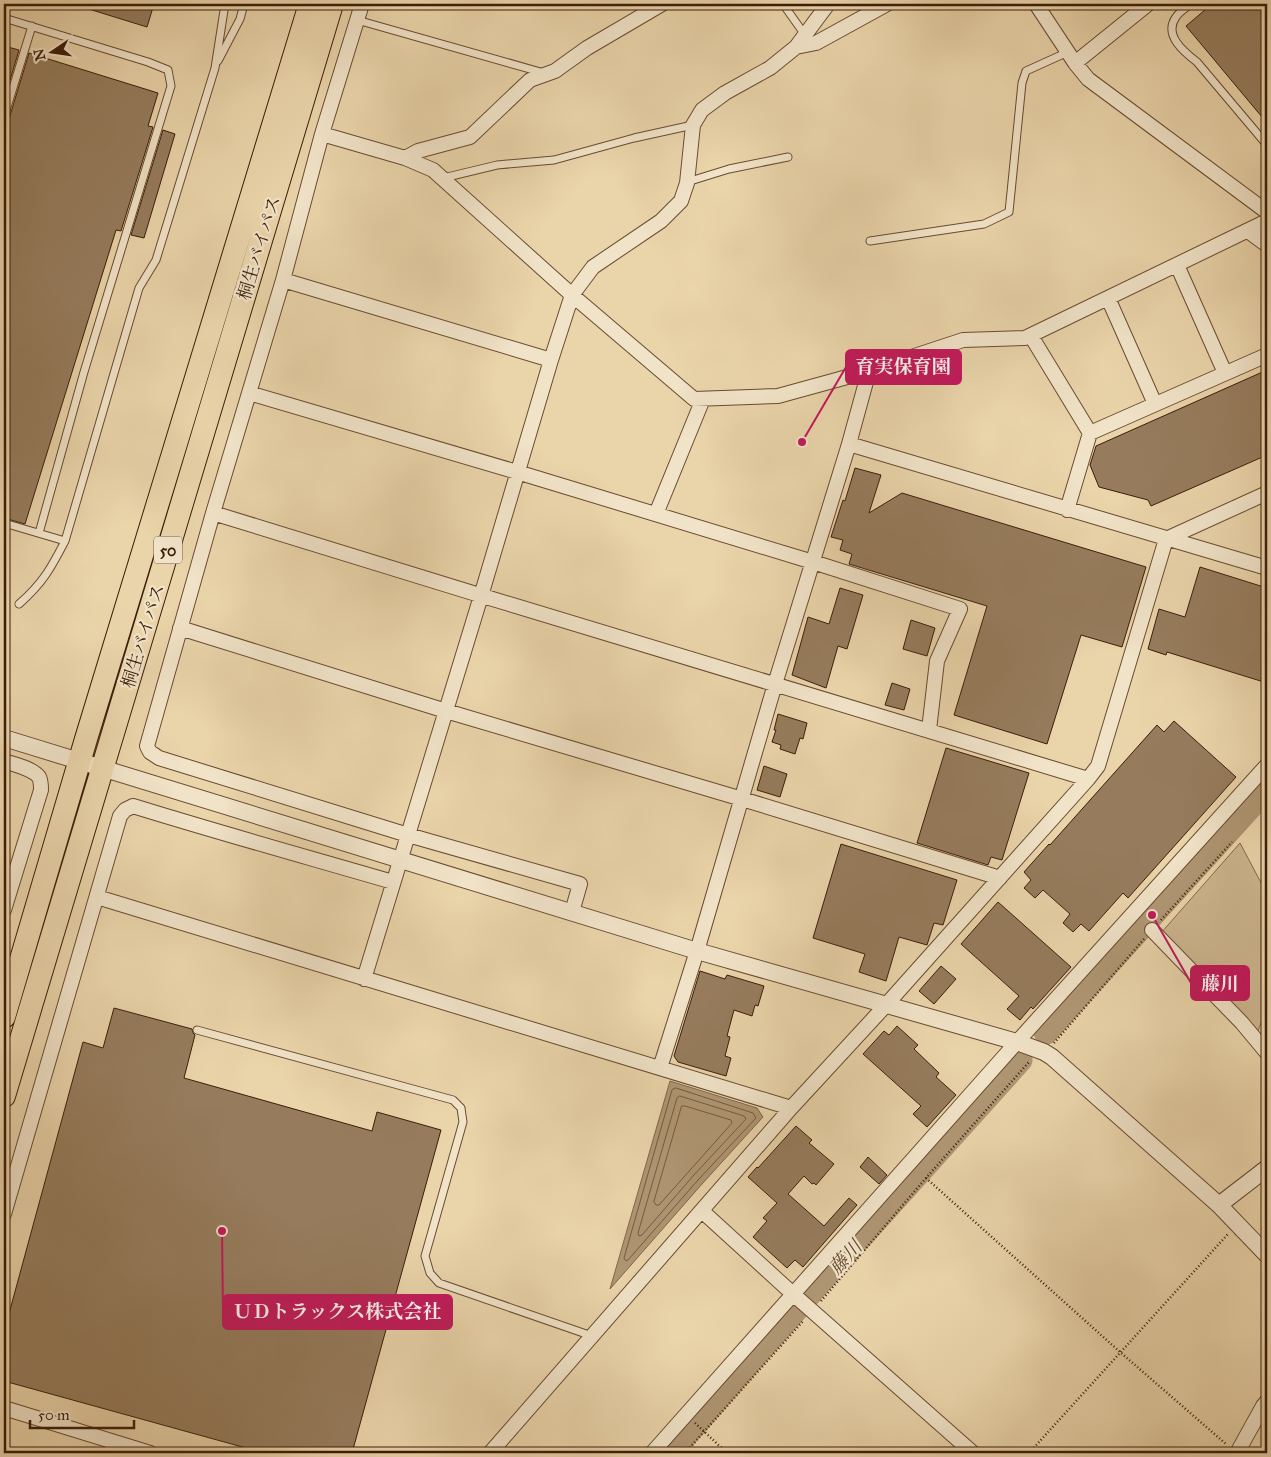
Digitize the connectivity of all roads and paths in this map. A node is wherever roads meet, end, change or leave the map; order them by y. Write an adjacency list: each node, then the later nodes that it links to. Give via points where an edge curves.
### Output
1 (225, 4): 19 (lane)
2 (244, 4): 19 (lane)
3 (310, 4): 67 (highway, 桐生バイパス / 50)
4 (332, 4): 69 (highway, 桐生バイパス / 50)
5 (362, 4): 14 (street)
6 (662, 4): 20 (street)
7 (783, 4): 16 (lane)
8 (828, 4): 16 (street)
9 (887, 4): 17 (street, via 816,43)
10 (1036, 4): 18 (street)
11 (1148, 4): 18 (street)
12 (1190, 4): 24 (lane, via 1176,16 1172,25 1174,38)
13 (4, 18): 15 (lane)
14 (357, 20): 20 (lane); 23 (street)
15 (32, 26): 21 (lane); 54 (lane, via 168,70 171,86)
16 (805, 36): 17 (street)
17 (796, 47): 22 (street, via 770,68 725,92 702,110)
18 (1072, 57): 29 (street, via 1088,79); 32 (lane, via 1026,71 1022,83 1009,212 984,224)
19 (215, 68): 56 (lane, via 156,260 139,288)
20 (547, 74): 26 (street, via 530,80 470,137 418,150)
21 (4, 117)
22 (693, 125): 27 (lane, via 554,160 497,165); 28 (street)
23 (322, 134): 26 (street); 35 (street)
24 (1267, 146)
25 (788, 157): 28 (lane, via 729,169)
26 (406, 158): 27 (street, via 433,170)
27 (442, 178): 36 (street)
28 (687, 183): 36 (street, via 681,201 662,221 593,267)
29 (1267, 212)
30 (1267, 221): 31 (street)
31 (1248, 231): 33 (street); 34 (street)
32 (870, 241)
33 (1267, 245)
34 (1177, 265): 37 (street); 42 (street)
35 (283, 280): 40 (street); 43 (street)
36 (572, 295): 40 (street); 44 (street, via 694,399)
37 (1108, 298): 38 (street); 45 (street)
38 (1031, 336): 41 (street, via 963,340); 46 (street)
39 (1267, 355): 42 (street)
40 (550, 360): 48 (street)
41 (869, 371): 44 (street, via 778,396); 47 (street)
42 (1225, 373): 45 (street)
43 (249, 393): 48 (street); 51 (street)
44 (703, 399): 52 (street)
45 (1155, 404): 46 (street)
46 (1090, 433): 50 (street)
47 (850, 444): 50 (street); 57 (street)
48 (518, 472): 52 (street); 59 (street)
49 (1267, 493): 55 (street)
50 (1067, 510): 55 (street)
51 (212, 513): 59 (street); 61 (street)
52 (656, 514): 57 (street)
53 (4, 523): 54 (lane)
54 (39, 533): 56 (lane)
55 (1166, 539): 58 (street); 70 (street, via 1098,766)
56 (65, 541): 60 (lane, via 48,573)
57 (813, 562): 62 (street); 64 (street, via 960,609 937,661)
58 (1267, 568)
59 (481, 596): 62 (street); 63 (street)
60 (19, 604)
61 (180, 628): 63 (street); 72 (street, via 147,746 150,752 159,758)
62 (776, 684): 64 (street); 71 (street)
63 (446, 710): 71 (street); 72 (street)
64 (929, 730): 70 (street)
65 (4, 738): 67 (street)
66 (4, 761): 78 (street, via 38,776 41,790)
67 (79, 762): 69 (street); 84 (highway, 桐生バイパス / 50)
68 (1267, 765): 86 (street)
69 (103, 769): 74 (street); 90 (highway, 桐生バイパス / 50)
70 (1088, 779): 75 (street)
71 (742, 798): 75 (street); 81 (street)
72 (408, 835): 74 (street); 79 (street, via 580,884)
73 (1232, 842): 80 (path)
74 (400, 860): 76 (street); 79 (street)
75 (1000, 878): 83 (street)
76 (393, 882): 77 (street, via 133,806 120,816); 82 (street)
77 (96, 897): 82 (street); 96 (street)
78 (4, 910)
79 (572, 912): 81 (street)
80 (1152, 930): 87 (path, via 1062,1035); 88 (street)
81 (697, 951): 83 (street); 89 (street)
82 (364, 979): 89 (street)
83 (886, 1005): 86 (street); 91 (street)
84 (4, 1017)
85 (197, 1030): 101 (lane, via 453,1100 461,1108 463,1122 425,1256 430,1273 439,1283)
86 (1017, 1042): 87 (street); 99 (street)
87 (1042, 1051): 93 (path); 94 (street)
88 (1267, 1053)
89 (660, 1068): 91 (street)
90 (4, 1096)
91 (791, 1108): 95 (street)
92 (1267, 1168): 94 (street)
93 (926, 1178): 100 (path); 102 (path)
94 (1219, 1204): 97 (street)
95 (702, 1211): 99 (street); 101 (street)
96 (4, 1214)
97 (1238, 1223): 98 (street); 102 (path)
98 (1267, 1255)
99 (793, 1294): 100 (street); 105 (street)
100 (812, 1311): 106 (path); 112 (street)
101 (592, 1336): 108 (street)
102 (1120, 1352): 113 (path); 114 (path)
103 (1267, 1400): 114 (street)
104 (4, 1408): 107 (street)
105 (686, 1415): 106 (path); 109 (street)
106 (704, 1432): 110 (path); 111 (path)
107 (150, 1453)
108 (490, 1453)
109 (652, 1453)
110 (685, 1453)
111 (727, 1453)
112 (973, 1453)
113 (1029, 1453)
114 (1237, 1453)

